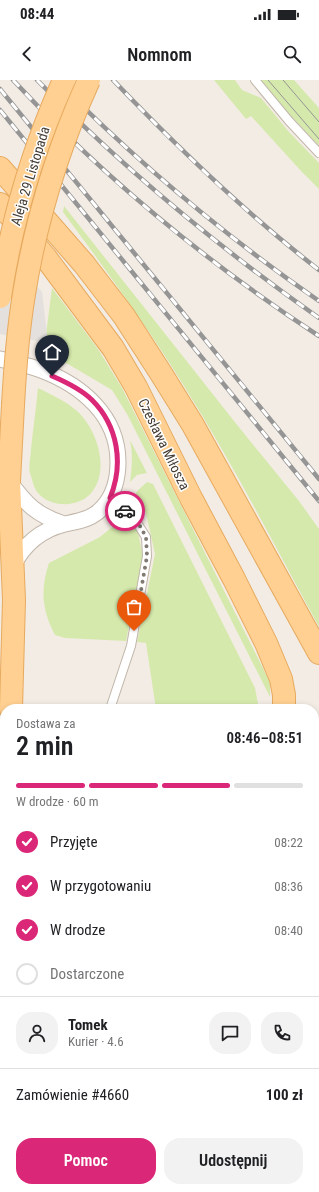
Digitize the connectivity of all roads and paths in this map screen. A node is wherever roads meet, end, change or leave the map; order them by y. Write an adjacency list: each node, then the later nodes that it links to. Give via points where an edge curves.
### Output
1 (64, 80): 7 (main road, Aleja 29 Listopada, bridge, via 41,137 18,208)
2 (89, 80): 9 (main road, bridge, via 61,148 39,220 24,295 18,338)
3 (255, 80): 4 (lane)
4 (319, 153)
5 (0, 168): 13 (main road, via 84,264 128,323 193,426)
6 (0, 204): 16 (main road, Czesława Miłosza, via 46,258 113,348 136,388 266,643 281,680)
7 (0, 297)
8 (0, 359): 10 (street, via 41,370 75,387 92,400 109,425 118,457 118,472)
9 (9, 481): 11 (street, via 36,511); 12 (main road)
10 (110, 498): 11 (street, via 103,508 93,515); 15 (lane, via 140,526 146,537 147,556 131,646)
11 (64, 524): 12 (street, via 36,536 20,553)
12 (12, 567): 14 (main road, via 14,600)
13 (319, 653)
14 (11, 704)
15 (112, 704)
16 (284, 704)

